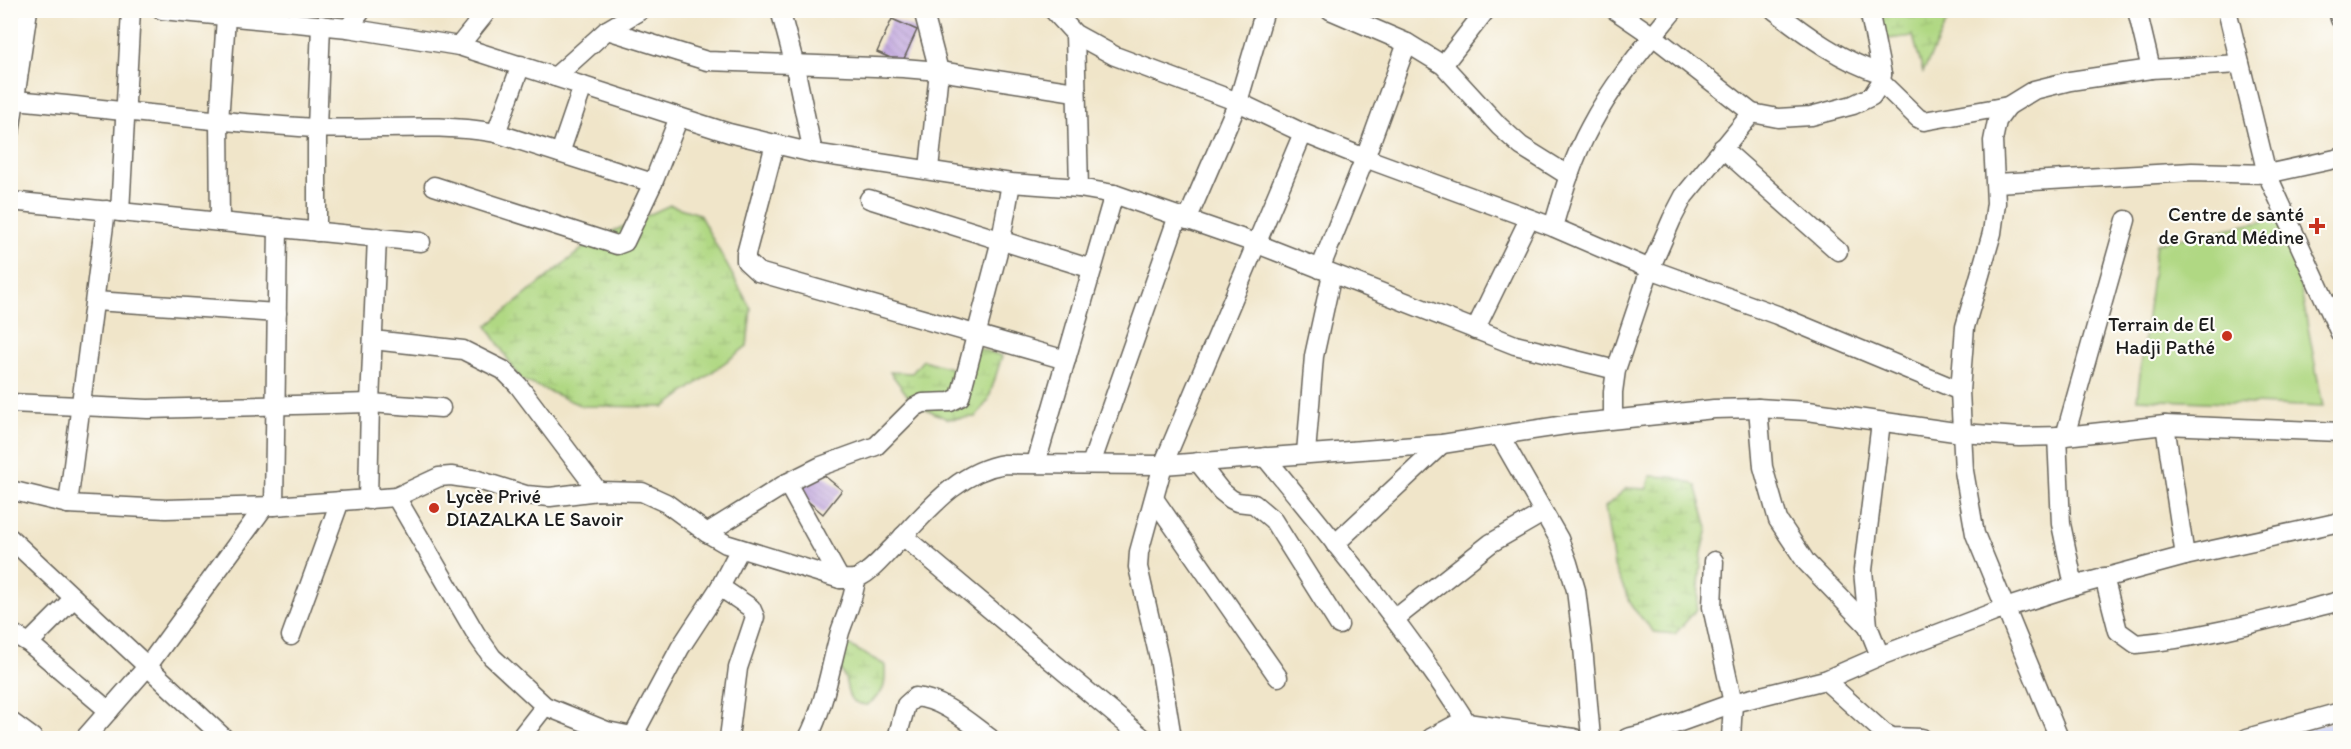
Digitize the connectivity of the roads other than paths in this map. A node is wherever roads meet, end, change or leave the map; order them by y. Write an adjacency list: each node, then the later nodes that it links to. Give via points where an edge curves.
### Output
1 (28, 10): 39 (street)
2 (132, 10): 42 (street)
3 (162, 10): 20 (street)
4 (362, 10): 23 (street)
5 (488, 10): 28 (street)
6 (641, 10): 24 (street)
7 (780, 10): 29 (street)
8 (923, 10): 34 (street)
9 (1053, 10): 25 (street)
10 (1265, 10): 40 (street)
11 (1330, 10): 27 (street)
12 (1486, 10): 32 (street)
13 (1615, 10): 26 (street)
14 (1674, 10): 26 (street)
15 (1774, 10): 36 (street)
16 (1869, 10): 36 (street)
17 (2137, 10): 33 (street)
18 (2227, 10): 30 (street)
19 (2338, 10): 21 (street)
20 (226, 17): 22 (street); 45 (street)
21 (2340, 19)
22 (321, 25): 23 (street); 46 (street)
23 (348, 28): 28 (street)
24 (607, 30): 29 (street, via 707,61); 35 (street)
25 (1075, 34): 38 (street); 40 (street, via 1115,56)
26 (1653, 36): 43 (street); 58 (street, via 1589,128)
27 (1407, 43): 32 (street); 54 (street)
28 (459, 46): 31 (street)
29 (794, 62): 34 (street); 53 (street)
30 (2240, 64): 33 (street); 57 (street)
31 (521, 65): 35 (street); 48 (street)
32 (1443, 65): 58 (street, via 1521,146)
33 (2151, 69): 41 (street, via 2034,90)
34 (939, 71): 38 (street); 56 (street)
35 (555, 77): 37 (street)
36 (1882, 78): 41 (street, via 1924,121); 43 (street, via 1872,96 1811,116 1778,118)
37 (583, 86): 44 (street); 52 (street)
38 (1075, 92): 63 (street)
39 (17, 100): 42 (street); 47 (street)
40 (1238, 102): 49 (street); 68 (street)
41 (2008, 106): 61 (street, via 1997,121 1993,141)
42 (124, 111): 45 (street); 67 (street)
43 (1752, 112): 51 (street)
44 (679, 117): 50 (street); 59 (street)
45 (219, 122): 46 (street); 71 (street)
46 (317, 128): 48 (street, via 446,127); 74 (street)
47 (10, 133)
48 (496, 133): 52 (street)
49 (1303, 133): 54 (street); 78 (street)
50 (776, 144): 53 (street); 87 (street, via 746,254 751,267)
51 (1722, 148): 79 (street); 81 (street, via 1684,196)
52 (560, 153): 59 (street)
53 (813, 153): 56 (street)
54 (1365, 158): 69 (street); 82 (street)
55 (2340, 158): 57 (street)
56 (929, 169): 60 (street)
57 (2267, 174): 61 (street, via 2192,172); 86 (street)
58 (1569, 176): 73 (street)
59 (653, 183): 62 (street, via 625,242 617,245)
60 (1011, 183): 63 (street); 76 (street)
61 (1996, 183): 91 (street, via 1992,233 1965,327)
62 (434, 186)
63 (1079, 188): 64 (street)
64 (1114, 194): 68 (street); 80 (street)
65 (869, 199): 76 (street)
66 (10, 201): 67 (street)
67 (113, 211): 71 (street); 83 (street)
68 (1183, 218): 78 (street); 110 (street)
69 (1529, 219): 73 (street); 85 (street)
70 (2126, 220): 104 (street)
71 (220, 222): 72 (street)
72 (278, 227): 74 (street); 84 (street)
73 (1553, 227): 81 (street)
74 (317, 232): 75 (street)
75 (377, 237): 77 (street); 88 (street)
76 (1001, 240): 80 (street); 87 (street)
77 (422, 242)
78 (1256, 243): 82 (street); 111 (street)
79 (1838, 250)
80 (1092, 268): 89 (street)
81 (1650, 268): 90 (street); 91 (street, via 1777,315)
82 (1326, 271): 85 (street); 106 (street)
83 (95, 301): 84 (street); 94 (street)
84 (277, 313): 95 (street)
85 (1475, 330): 90 (street, via 1515,345)
86 (2340, 333)
87 (977, 335): 89 (street); 112 (street, via 960,397 950,402 923,403 876,447 821,466)
88 (373, 340): 93 (street); 114 (street, via 463,350 503,370)
89 (1066, 360): 109 (street)
90 (1616, 370): 98 (street)
91 (1960, 392): 102 (street)
92 (10, 402): 94 (street)
93 (370, 403): 95 (street); 96 (street); 116 (street)
94 (81, 406): 95 (street); 119 (street)
95 (275, 406): 120 (street)
96 (441, 408)
97 (1758, 408): 98 (street); 99 (street); 139 (street, via 1762,467 1778,520 1806,562)
98 (1613, 419): 103 (street)
99 (1881, 422): 102 (street); 139 (street, via 1863,570)
100 (2166, 425): 101 (street); 104 (street); 128 (street)
101 (2340, 432)
102 (1962, 433): 104 (street); 136 (street, via 1968,505 1975,534)
103 (1500, 436): 105 (street); 121 (street)
104 (2061, 436): 132 (street, via 2061,524)
105 (1442, 444): 106 (street); 126 (street)
106 (1306, 453): 107 (street)
107 (1265, 457): 108 (street); 126 (street)
108 (1198, 462): 111 (street); 138 (street, via 1221,491 1237,502 1254,504 1273,520)
109 (1036, 463): 110 (street); 124 (street, via 988,466 969,475)
110 (1091, 464): 111 (street)
111 (1163, 465): 117 (street)
112 (787, 483): 123 (street); 131 (street)
113 (10, 490): 119 (street)
114 (598, 491): 115 (street, via 526,495 451,476 439,477); 123 (street, via 654,496)
115 (396, 497): 116 (street); 148 (street, via 487,649)
116 (368, 500): 118 (street)
117 (1155, 500): 145 (street); 163 (street, via 1138,567)
118 (340, 501): 120 (street); 141 (street)
119 (68, 504): 120 (street, via 166,510)
120 (269, 507): 144 (street)
121 (1543, 513): 137 (street, via 1491,543); 166 (street, via 1559,539 1576,590)
122 (2340, 522): 128 (street)
123 (707, 533): 127 (street)
124 (903, 536): 131 (street, via 874,567); 162 (street)
125 (10, 538): 134 (street)
126 (1335, 544): 137 (street)
127 (740, 549): 131 (street); 133 (street)
128 (2185, 556): 130 (street)
129 (1714, 561): 147 (street, via 1712,607)
130 (2104, 577): 132 (street); 135 (street, via 2118,630 2136,644 2261,621)
131 (848, 579): 159 (street, via 855,591)
132 (2074, 586): 136 (street)
133 (720, 587): 157 (street, via 680,648); 158 (street, via 751,608 755,617 738,668)
134 (74, 598): 142 (street); 144 (street)
135 (2340, 601)
136 (2005, 608): 143 (street); 171 (street)
137 (1396, 618): 152 (street)
138 (1339, 625)
139 (1868, 626): 143 (street)
140 (10, 632): 142 (street)
141 (291, 636)
142 (29, 643): 149 (street)
143 (1880, 656): 146 (street)
144 (147, 667): 149 (street); 155 (street)
145 (1278, 677)
146 (1826, 680): 147 (street); 169 (street, via 1872,725)
147 (1733, 703): 167 (street); 168 (street)
148 (545, 706): 156 (street); 157 (street, via 607,731)
149 (109, 711): 154 (street)
150 (2340, 712): 172 (street)
151 (10, 721): 153 (street)
152 (1467, 723): 164 (street); 165 (street)
153 (33, 738)
154 (85, 738)
155 (224, 738)
156 (520, 738)
157 (636, 738)
158 (729, 738)
159 (808, 738)
160 (897, 738): 161 (street, via 906,705 915,697 950,710)
161 (990, 738)
162 (1143, 738)
163 (1172, 738)
164 (1431, 738)
165 (1574, 738)
166 (1591, 738)
167 (1627, 738)
168 (1731, 738)
169 (1892, 738): 170 (street)
170 (1922, 738)
171 (2059, 738)
172 (2247, 738)

